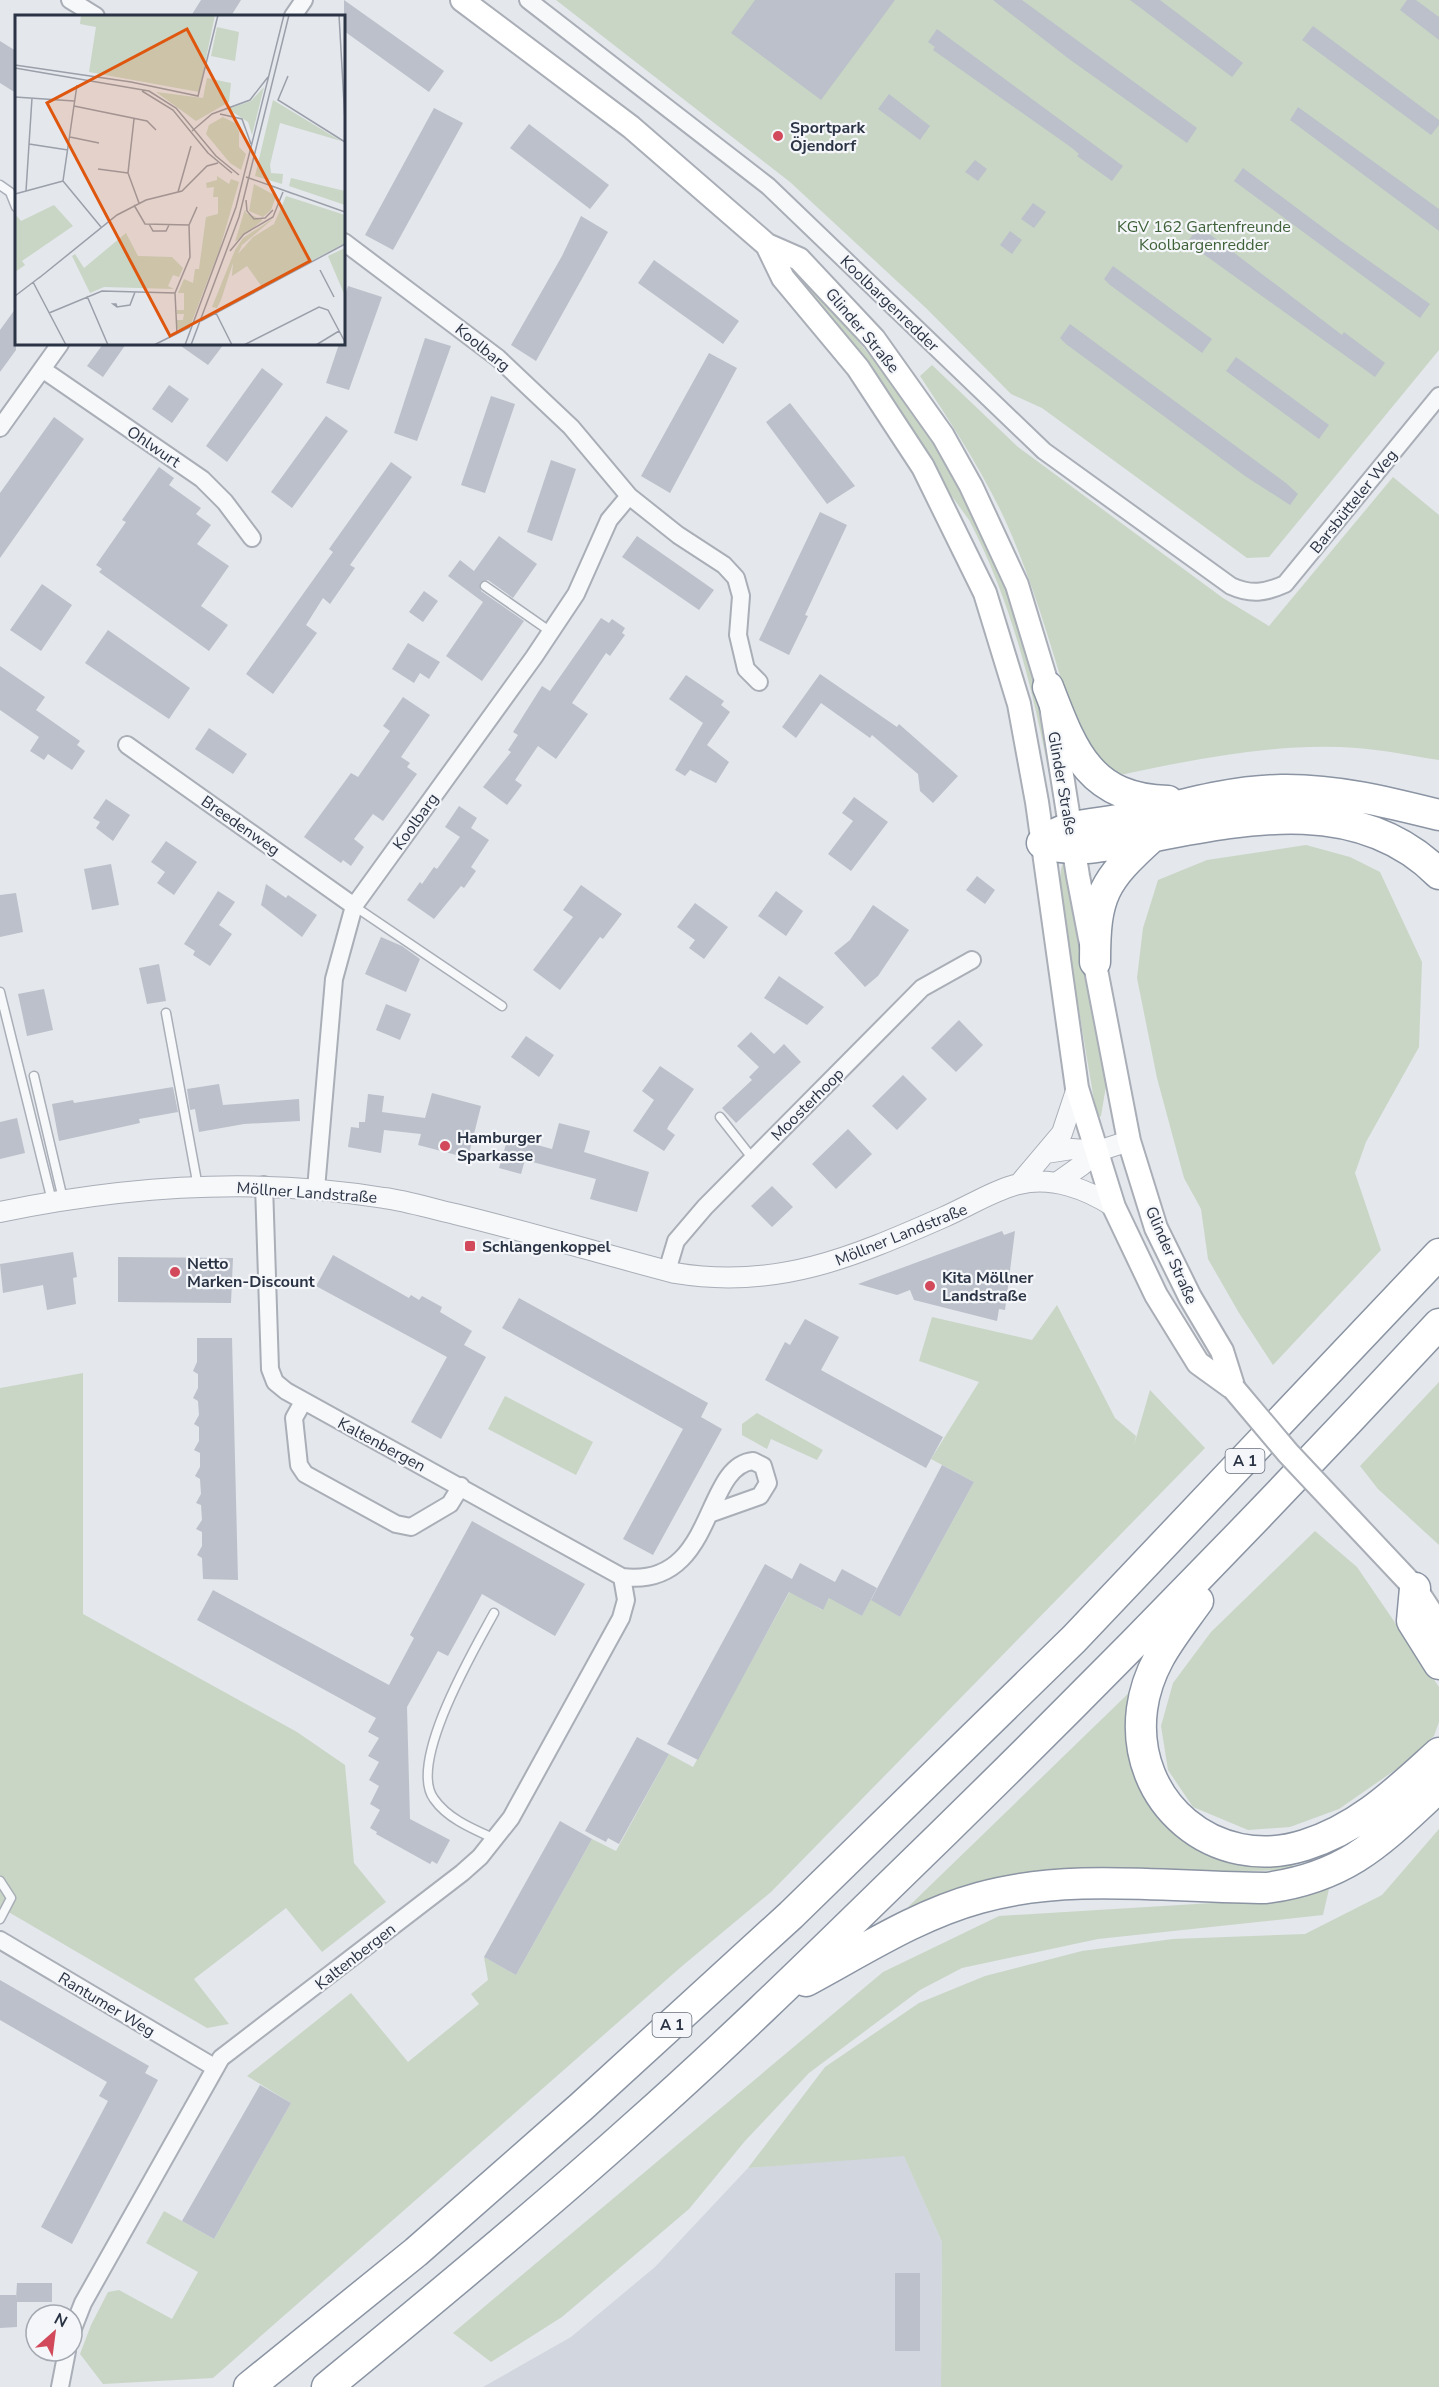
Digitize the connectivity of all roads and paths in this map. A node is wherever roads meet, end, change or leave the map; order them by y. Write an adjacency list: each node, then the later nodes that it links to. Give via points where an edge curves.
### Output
1 (70, 0): 5 (street)
2 (304, 0): 6 (street)
3 (462, 0): 10 (main road, Glinder Straße, via 632,127)
4 (528, 0): 18 (street, Koolbargenredder, via 768,186 1044,451 1231,586)
5 (94, 15)
6 (294, 15)
7 (0, 185): 8 (lane)
8 (15, 205)
9 (345, 243): 15 (street, Koolbarg, via 498,358 571,427)
10 (766, 245): 21 (main road, Glinder Straße, via 799,259 827,286 874,339 943,436 1017,585); 27 (main road, Glinder Straße, via 783,278 858,368 923,467 985,593 1019,704)
11 (59, 345): 12 (street)
12 (42, 369): 14 (street); 16 (street, Ohlwurt, via 202,479)
13 (1439, 396): 18 (street, Barsbütteler Weg, via 1285,584)
14 (0, 428)
15 (629, 496): 19 (street, Koolbarg, via 609,520 576,594); 20 (street, Koolbarg, via 724,565 736,578 741,596 738,635 746,669)
16 (252, 538)
17 (485, 586): 19 (lane)
18 (1258, 593)
19 (551, 632): 29 (street, Koolbarg)
20 (759, 682)
21 (1048, 687): 23 (highway, via 1074,747 1100,780 1115,791 1138,799); 26 (main road, Glinder Straße)
22 (127, 745): 29 (street, Breedenweg)
23 (1192, 801): 24 (highway, via 1302,790 1360,796); 26 (highway, via 1111,822)
24 (1439, 815)
25 (1154, 836): 26 (highway); 28 (highway, via 1258,819 1331,819 1390,837); 31 (highway, via 1122,865 1106,888 1096,913)
26 (1072, 839): 27 (highway); 31 (main road, Glinder Straße)
27 (1042, 843): 36 (main road, Glinder Straße)
28 (1439, 874)
29 (354, 906): 33 (lane); 46 (street, Koolbarg, via 334,979)
30 (972, 960): 41 (street, Moosterhoop, via 922,988)
31 (1095, 962): 38 (main road, Glinder Straße)
32 (0, 992): 47 (lane)
33 (502, 1006)
34 (166, 1013): 45 (lane)
35 (34, 1076): 47 (lane)
36 (1077, 1088): 39 (main road, Glinder Straße); 40 (street, Möllner Landstraße, via 1062,1133)
37 (720, 1117): 41 (lane)
38 (1129, 1141): 39 (street); 55 (main road, Glinder Straße, via 1156,1228 1222,1351)
39 (1098, 1151): 40 (street); 42 (street); 48 (main road, Glinder Straße)
40 (1046, 1153): 43 (street, Möllner Landstraße)
41 (753, 1159): 52 (street, Moosterhoop, via 676,1241)
42 (1058, 1182): 43 (street, Möllner Landstraße); 48 (street, Möllner Landstraße)
43 (1019, 1184): 52 (street, Möllner Landstraße, via 868,1251 817,1268 762,1277 710,1279)
44 (264, 1185): 45 (street, Möllner Landstraße); 46 (street, Möllner Landstraße); 56 (street, Kaltenbergen, via 270,1369 275,1382)
45 (198, 1187): 47 (street, Möllner Landstraße)
46 (316, 1189): 52 (street, Möllner Landstraße, via 386,1198)
47 (58, 1200): 49 (street, Möllner Landstraße)
48 (1114, 1207): 55 (main road, Glinder Straße, via 1156,1295 1198,1363)
49 (0, 1212)
50 (1439, 1239): 53 (highway)
51 (1439, 1254): 53 (highway, A 1)
52 (667, 1271)
53 (1414, 1281): 76 (highway, A 1, via 1074,1639 767,1937 590,2100 416,2252)
54 (1439, 1324): 59 (highway)
55 (1234, 1389): 61 (main road, Glinder Straße, bridge, via 1287,1453)
56 (303, 1402): 57 (street, Kaltenbergen); 57 (street, via 294,1418 299,1466 305,1474 396,1524 411,1527 450,1504)
57 (460, 1486): 60 (street, Kaltenbergen)
58 (712, 1513): 60 (street, via 695,1543 670,1568 639,1579)
59 (1251, 1525): 65 (highway, via 1156,1660 1149,1678 1141,1737 1154,1786 1170,1811 1200,1833 1239,1849 1277,1851 1303,1846 1337,1833 1369,1814); 71 (highway, via 1051,1730)
60 (622, 1577): 67 (street, Kaltenbergen, via 626,1600 621,1618)
61 (1427, 1594): 63 (main road, Glinder Straße); 64 (highway, via 1412,1621)
62 (494, 1613): 67 (lane, via 465,1665 434,1736 429,1784 433,1799 460,1823)
63 (1439, 1625)
64 (1439, 1664)
65 (1439, 1753)
66 (1439, 1787): 71 (highway, via 1373,1847 1353,1861 1306,1881 1266,1888 1067,1885 981,1897 920,1919)
67 (496, 1840): 72 (street, Kaltenbergen, via 462,1873)
68 (0, 1881): 69 (lane, via 11,1898)
69 (0, 1919)
70 (0, 1940): 72 (street, Rantumer Weg)
71 (774, 1998): 77 (highway, via 598,2159)
72 (214, 2067): 73 (street, Kaltenbergen)
73 (83, 2303)
74 (65, 2363): 75 (street)
75 (60, 2387)
76 (249, 2387)
77 (327, 2387)

